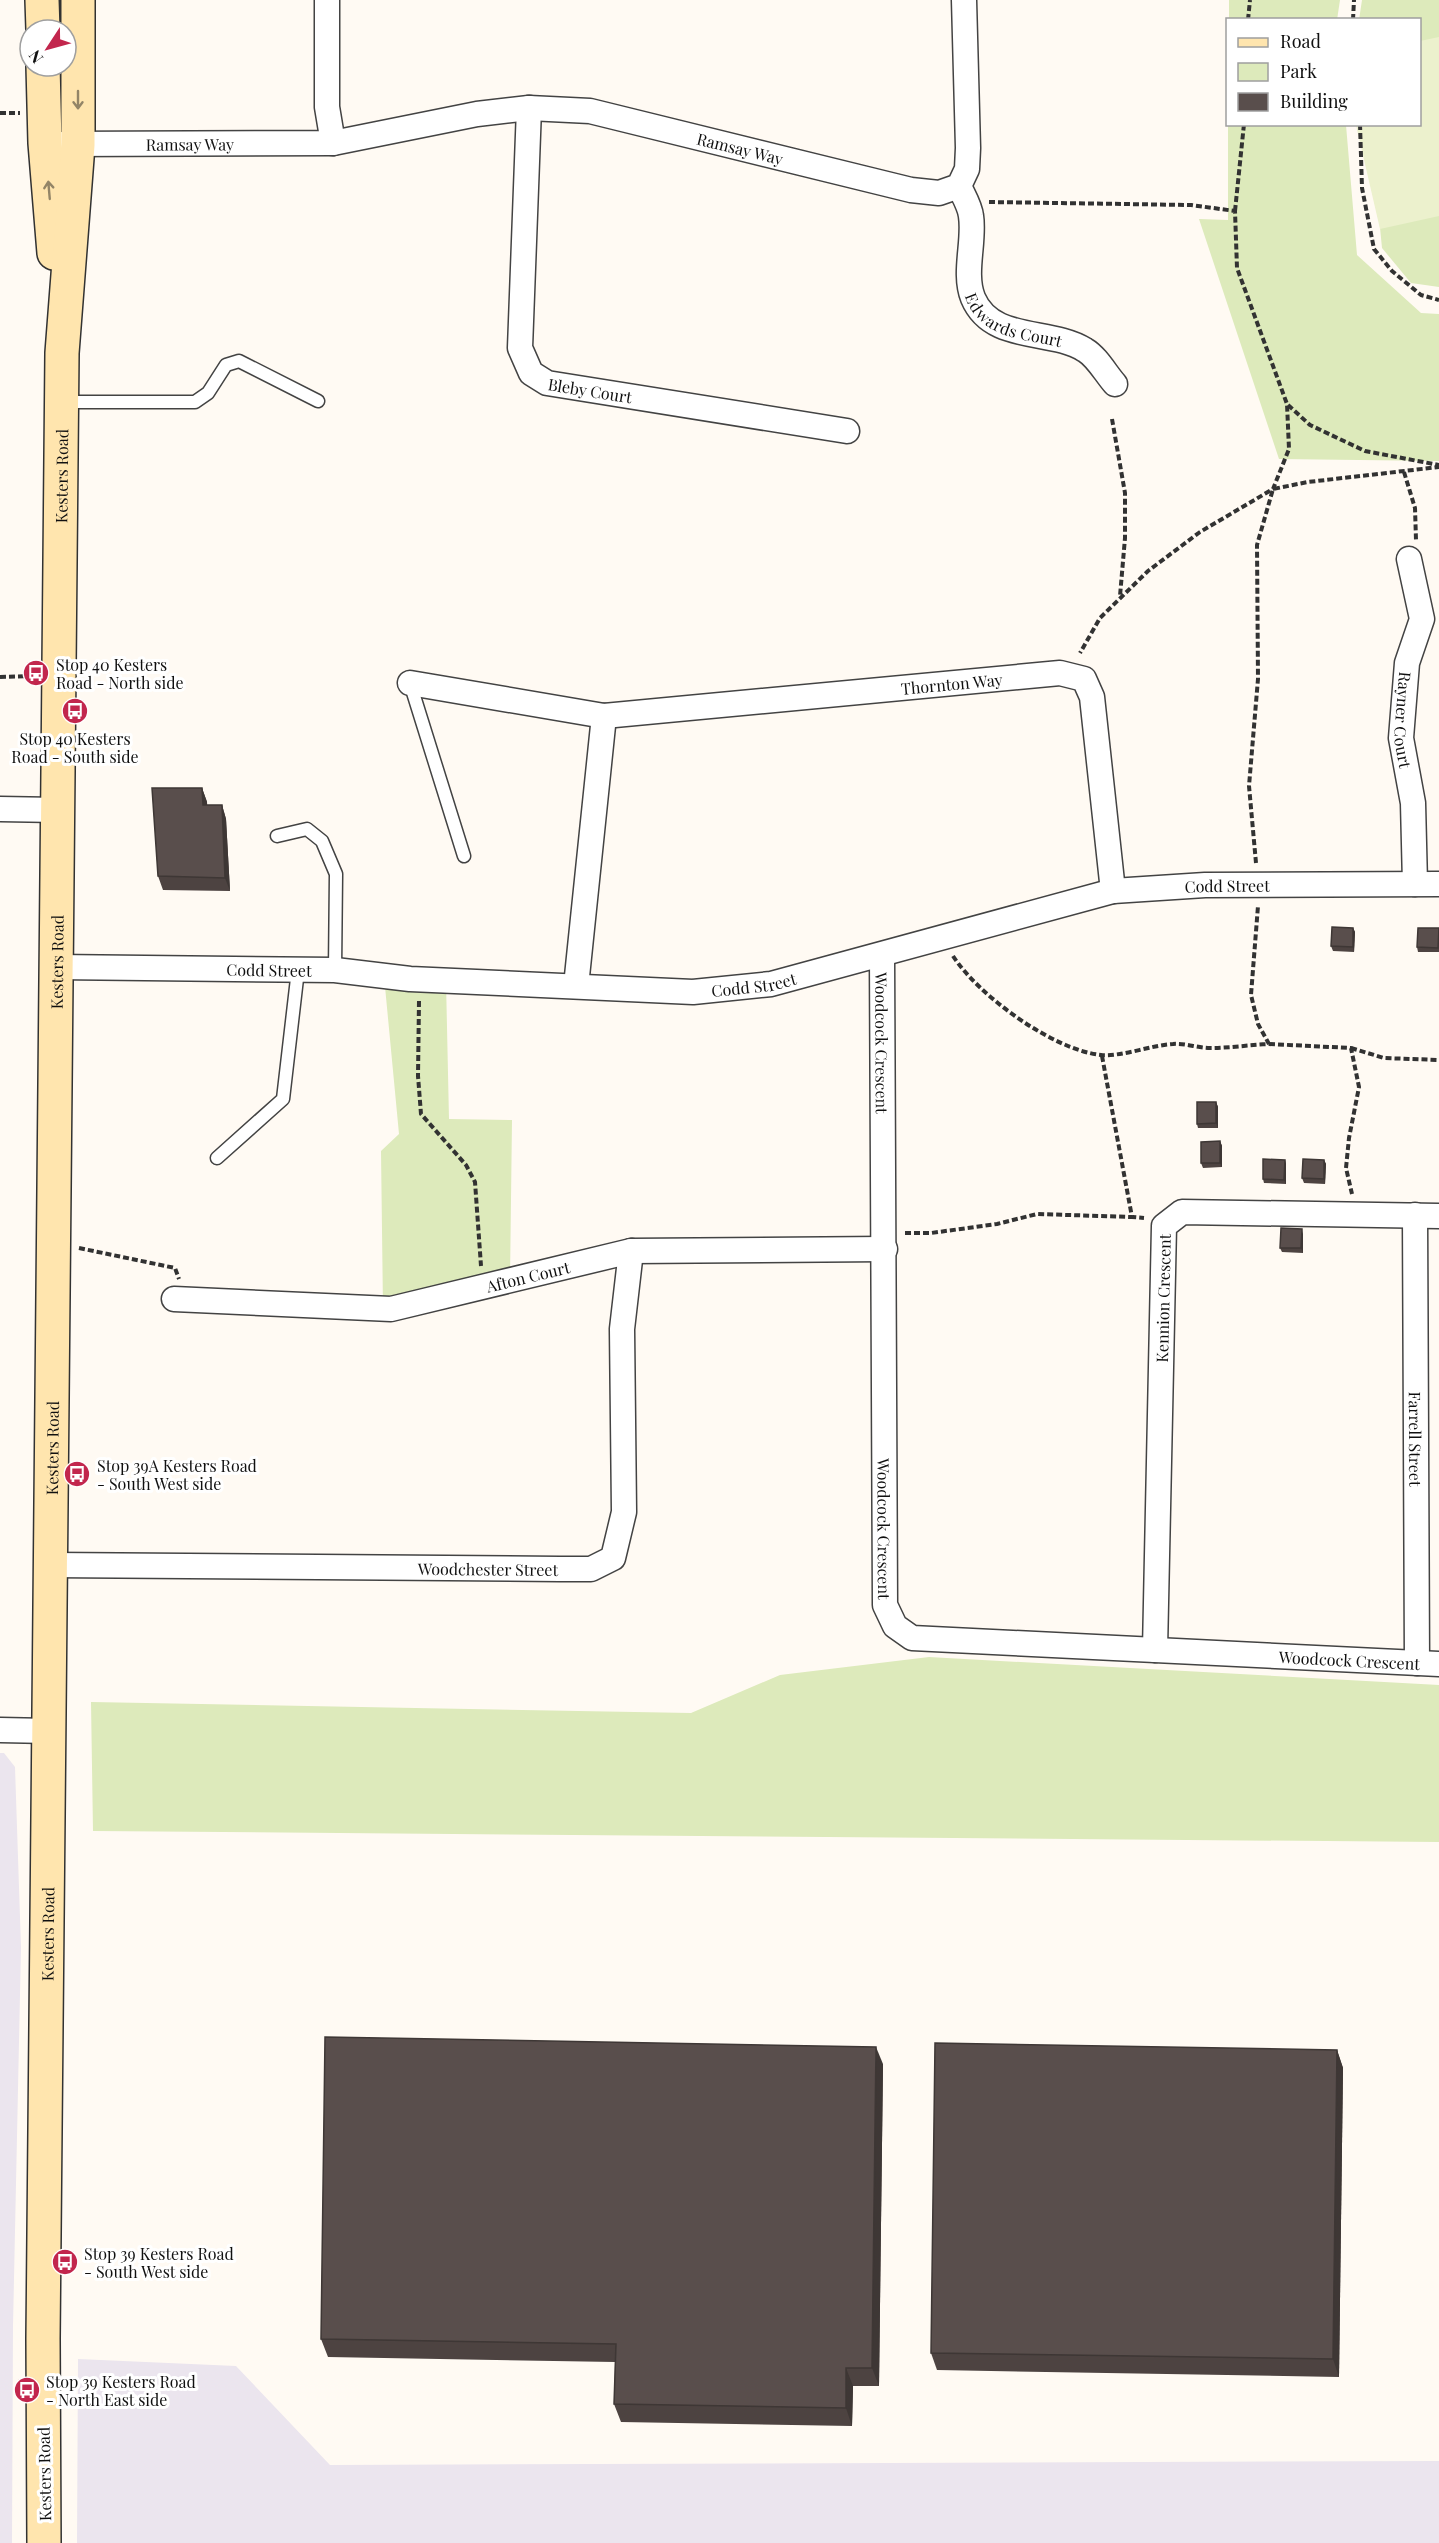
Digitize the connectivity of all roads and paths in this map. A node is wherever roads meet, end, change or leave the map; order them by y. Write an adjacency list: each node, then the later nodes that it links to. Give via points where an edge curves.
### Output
1 (42, 0): 7 (main road)
2 (78, 0): 16 (main road, Kesters Road, one-way to 16)
3 (327, 0): 15 (street, via 327,107)
4 (964, 0): 17 (street, via 968,148 967,169)
5 (1250, 0): 8 (path)
6 (1354, 0): 9 (path)
7 (43, 18)
8 (1248, 18)
9 (1353, 18)
10 (44, 78): 14 (main road, Kesters Road)
11 (529, 108): 15 (street, Ramsay Way, via 477,114); 17 (street, Ramsay Way, via 590,111 911,190 939,193); 27 (street, Bleby Court, via 520,348 531,373 547,383)
12 (1244, 126): 19 (path)
13 (1360, 126): 20 (path, via 1362,188 1374,249 1392,271 1421,295)
14 (45, 143): 16 (street, Ramsay Way); 21 (main road, Kesters Road, one-way to 14)
15 (333, 143): 16 (street, Ramsay Way)
16 (78, 145): 21 (main road, Kesters Road)
17 (959, 186): 22 (street, Edwards Court, via 971,214 970,283 973,298 983,314 1015,332 1061,339 1087,351)
18 (987, 202): 19 (path, via 1191,206)
19 (1235, 211): 25 (path, via 1237,268)
20 (1439, 300)
21 (62, 353): 24 (main road, Kesters Road)
22 (1115, 384)
23 (318, 401): 24 (lane, via 239,361 226,365 208,393 195,402)
24 (62, 402): 37 (main road, Kesters Road)
25 (1287, 404): 28 (path, via 1310,424 1365,451); 30 (path, via 1289,449)
26 (1112, 419): 32 (path, via 1125,493)
27 (847, 431)
28 (1439, 466): 29 (path)
29 (1404, 472): 30 (path); 31 (path, via 1415,508)
30 (1272, 489): 32 (path, via 1200,532); 40 (path, via 1257,545 1258,679 1249,786)
31 (1413, 550): 41 (street, Rayner Court, via 1422,619 1407,663 1401,738)
32 (1120, 597): 33 (path, via 1100,618)
33 (1080, 653)
34 (410, 682): 35 (street, Thornton Way); 39 (lane)
35 (604, 716): 42 (street, Thornton Way, via 1060,673 1084,679 1092,697); 50 (street)
36 (0, 809): 37 (street)
37 (58, 810): 46 (main road, Kesters Road)
38 (277, 836): 48 (lane, via 308,829 322,841 336,874)
39 (464, 856)
40 (1256, 867)
41 (1427, 884): 42 (street, Codd Street, via 1205,885)
42 (1113, 891): 45 (street, Codd Street)
43 (1258, 902): 51 (path, via 1251,995 1258,1024)
44 (950, 950): 53 (path, via 991,999 1025,1023 1068,1045)
45 (882, 956): 50 (street, Codd Street, via 771,984 693,992); 61 (street, Woodcock Crescent)
46 (56, 967): 47 (street, Codd Street); 66 (main road, Kesters Road)
47 (298, 970): 48 (street, Codd Street); 55 (lane, via 283,1099)
48 (335, 970): 49 (street, Codd Street)
49 (420, 980): 50 (street, Codd Street); 64 (path, via 421,1114 466,1165 475,1182)
50 (576, 986)
51 (1269, 1044): 52 (path); 53 (path, via 1209,1048 1174,1044)
52 (1351, 1048): 54 (path, via 1384,1058); 56 (path, via 1359,1087 1346,1168)
53 (1102, 1056): 59 (path)
54 (1439, 1060)
55 (217, 1158)
56 (1354, 1203)
57 (1415, 1215): 58 (street, Kennion Crescent); 67 (street, Kennion Crescent, via 1182,1212 1164,1226); 68 (street, Farrell Street)
58 (1439, 1216)
59 (1132, 1217): 60 (path); 61 (path, via 1037,1214)
60 (1144, 1218)
61 (893, 1241): 63 (street, Afton Court); 67 (street, Woodcock Crescent, via 885,1605 895,1626 912,1638)
62 (73, 1248): 65 (path, via 175,1268)
63 (631, 1251): 64 (street, Afton Court); 66 (street, Woodchester Street, via 622,1329 624,1512 613,1558 591,1569)
64 (482, 1287): 65 (street, Afton Court, via 391,1309)
65 (180, 1299)
66 (51, 1565): 70 (main road, Kesters Road)
67 (1155, 1650): 68 (street, Woodcock Crescent)
68 (1428, 1663)
69 (0, 1730): 70 (street)
70 (49, 1731): 71 (main road, Kesters Road)
71 (44, 2543)

